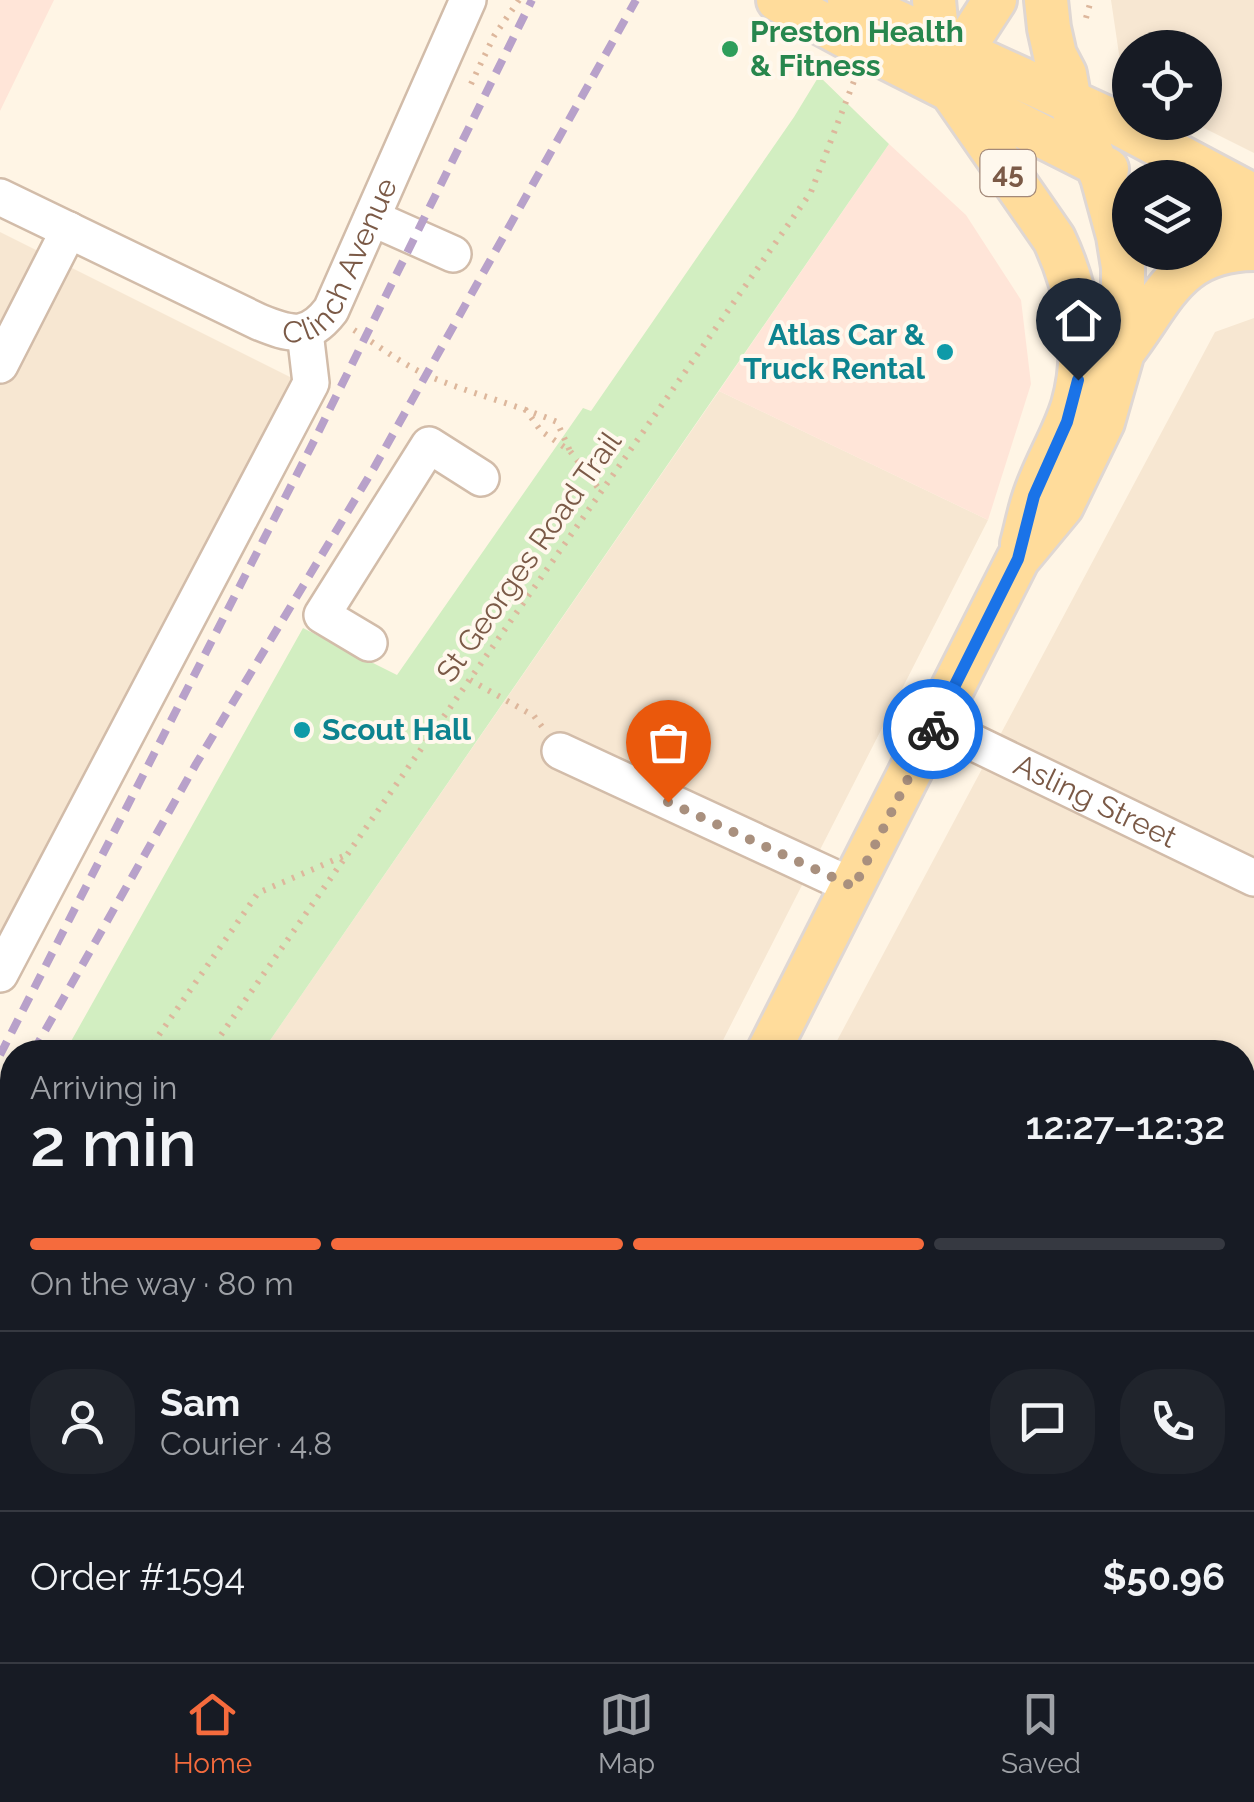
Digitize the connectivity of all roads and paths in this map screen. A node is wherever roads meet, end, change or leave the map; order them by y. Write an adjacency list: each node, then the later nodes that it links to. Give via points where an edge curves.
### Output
1 (468, 0): 13 (street, Clinch Avenue)
2 (778, 0): 6 (main road, via 867,48)
3 (849, 0): 6 (main road)
4 (996, 0): 6 (main road)
5 (1046, 0): 8 (main road, 45)
6 (946, 46): 8 (main road); 10 (main road); 28 (main road, 45, via 1054,239 1079,318 1074,402 1034,496)
7 (858, 73): 27 (path, St Georges Road Trail, via 810,192)
8 (1070, 102): 9 (main road, 45); 11 (main road)
9 (1112, 169)
10 (1112, 170)
11 (1254, 196)
12 (0, 197): 15 (street, Clinch Avenue)
13 (372, 218): 18 (street); 21 (street, Clinch Avenue, via 331,310)
14 (1222, 224): 16 (main road)
15 (69, 230): 21 (street, Clinch Avenue, via 259,322); 23 (street)
16 (1254, 240)
17 (1254, 250): 22 (main road, via 1222,253 1186,268)
18 (453, 254)
19 (1123, 270): 22 (main road, 45)
20 (353, 330): 24 (path, via 434,378)
21 (305, 332): 36 (street, via 312,382)
22 (1122, 352): 28 (main road, 45, via 1103,422 1062,506)
23 (0, 365)
24 (525, 408): 25 (path, via 541,432); 25 (path, via 557,422)
25 (570, 451): 27 (path)
26 (481, 478): 29 (street, via 429,445 322,616)
27 (602, 493): 30 (path, St Georges Road Trail)
28 (1018, 559): 31 (main road, 45)
29 (369, 643)
30 (470, 680): 32 (path, via 534,716); 33 (path, St Georges Road Trail)
31 (935, 724): 34 (street, Asling Street); 35 (main road, 45)
32 (560, 751): 35 (street)
33 (350, 853): 37 (path, via 258,892); 38 (path, St Georges Road Trail)
34 (1254, 878)
35 (854, 887): 39 (main road, 45)
36 (0, 974)
37 (155, 1040)
38 (218, 1040)
39 (774, 1040)

